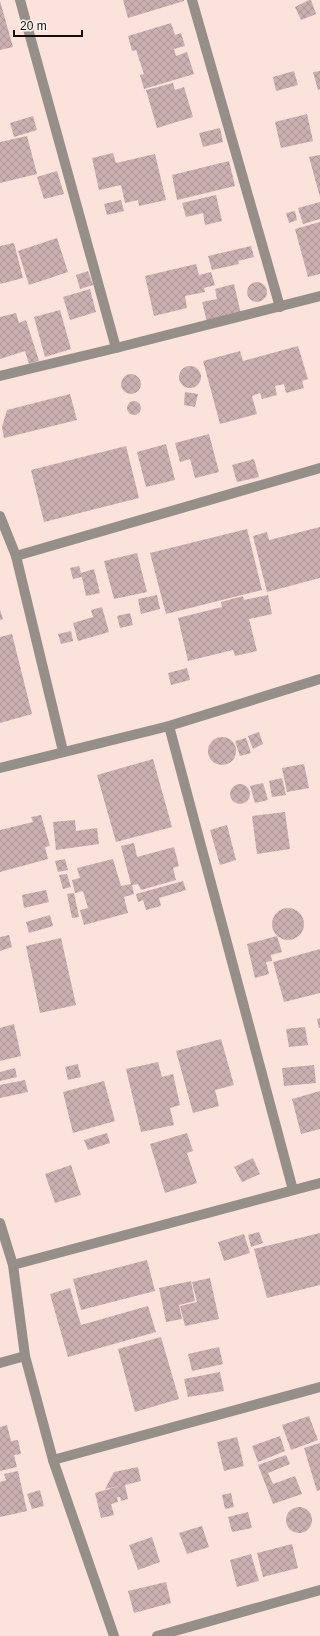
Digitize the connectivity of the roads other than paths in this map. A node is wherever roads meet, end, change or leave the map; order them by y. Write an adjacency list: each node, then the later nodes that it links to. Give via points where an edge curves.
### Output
1 (20, 0): 5 (street)
2 (192, 0): 4 (street)
3 (320, 296): 4 (street)
4 (280, 307): 5 (street)
5 (116, 348): 6 (street)
6 (0, 376)
7 (320, 468): 9 (street)
8 (0, 516): 9 (street)
9 (16, 556): 12 (street)
10 (320, 679): 11 (street)
11 (169, 726): 12 (street); 15 (street)
12 (63, 751): 13 (street)
13 (0, 768)
14 (320, 1183): 15 (street)
15 (293, 1190): 17 (street)
16 (0, 1223): 17 (street)
17 (13, 1265): 18 (street)
18 (25, 1356): 19 (street); 21 (street)
19 (0, 1363)
20 (320, 1387): 21 (street)
21 (53, 1460): 23 (street)
22 (320, 1590): 24 (street)
23 (114, 1636)
24 (157, 1636)

